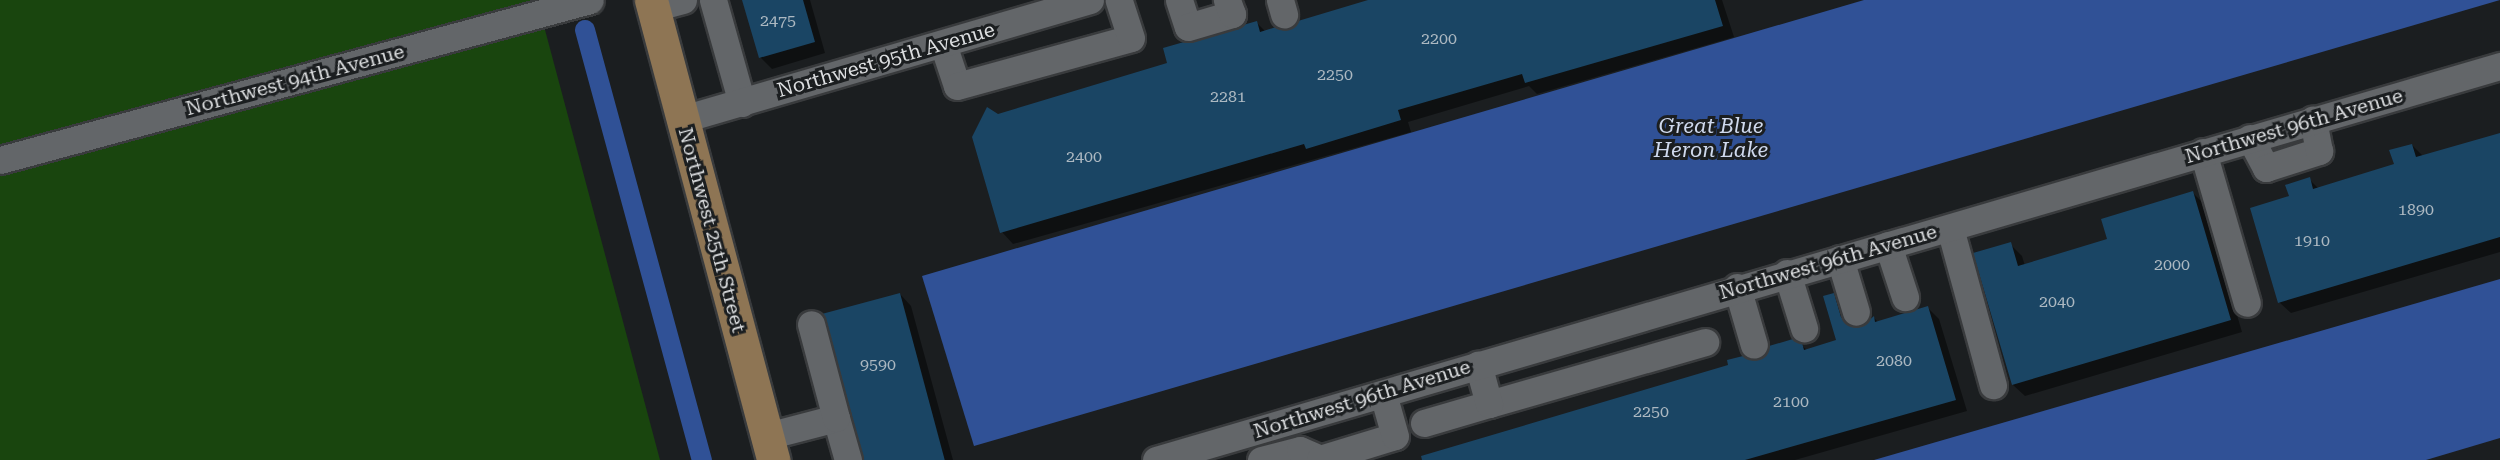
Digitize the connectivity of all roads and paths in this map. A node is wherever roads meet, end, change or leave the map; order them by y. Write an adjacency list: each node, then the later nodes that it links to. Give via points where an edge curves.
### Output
1 (590, 0): 13 (street, Northwest 94th Avenue)
2 (713, 0): 10 (street)
3 (1090, 0): 8 (street, Northwest 95th Avenue)
4 (1119, 0): 8 (street, via 1131,38 957,86)
5 (1179, 0): 6 (street, via 1188,27 1232,14)
6 (1227, 0)
7 (662, 3): 11 (main road, Northwest 25th Street)
8 (942, 44): 10 (street, Northwest 95th Avenue)
9 (2500, 66): 12 (street, Northwest 96th Avenue)
10 (742, 103): 11 (street, Northwest 95th Avenue)
11 (683, 119): 34 (main road, Northwest 25th Street)
12 (2203, 152): 14 (street, Northwest 96th Avenue); 20 (street)
13 (0, 160)
14 (1950, 228): 15 (street, Northwest 96th Avenue); 29 (street)
15 (1888, 245): 16 (street, Northwest 96th Avenue); 19 (street)
16 (1839, 259): 17 (street, Northwest 96th Avenue); 21 (street)
17 (1787, 273): 18 (street, Northwest 96th Avenue); 24 (street)
18 (1737, 287): 22 (street, Northwest 96th Avenue); 26 (street)
19 (1905, 297)
20 (2247, 303)
21 (1856, 312)
22 (1634, 318): 27 (street); 28 (street, Northwest 96th Avenue)
23 (811, 324): 32 (street)
24 (1804, 328)
25 (1705, 342): 27 (street)
26 (1754, 345)
27 (1640, 361): 31 (street)
28 (1478, 364): 30 (street, Northwest 96th Avenue); 31 (street)
29 (1994, 385)
30 (1383, 394): 36 (street, Northwest 96th Avenue); 37 (street, via 1395,436 1320,459 1300,450)
31 (1489, 404): 33 (street)
32 (836, 418): 34 (street); 35 (street)
33 (1424, 423)
34 (770, 448)
35 (848, 460)
36 (1156, 460)
37 (1260, 460)

